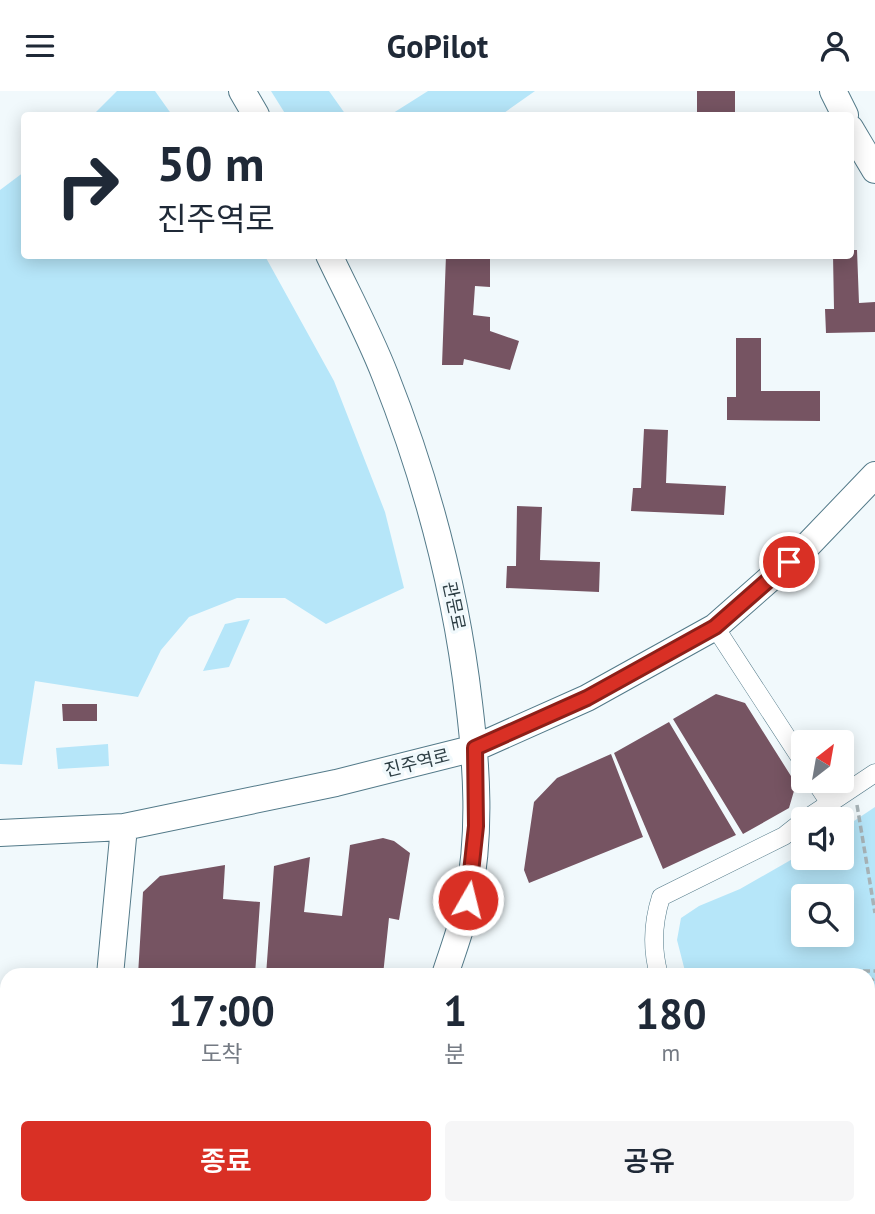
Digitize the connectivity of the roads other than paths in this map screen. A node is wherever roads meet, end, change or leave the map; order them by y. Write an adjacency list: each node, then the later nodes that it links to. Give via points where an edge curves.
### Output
1 (242, 91): 3 (street)
2 (833, 91): 4 (street)
3 (254, 112)
4 (844, 112)
5 (854, 135): 6 (street)
6 (875, 170)
7 (331, 259): 11 (street, 관문로, via 384,373 433,515 457,614)
8 (875, 475): 9 (street, 진주역로, via 807,546)
9 (715, 627): 10 (street); 11 (street, 진주역로, via 587,698)
10 (791, 744)
11 (475, 748): 16 (street, 진주역로, via 336,783); 20 (street, 관문로, via 473,863 468,900)
12 (875, 773): 14 (street)
13 (823, 793): 14 (street)
14 (829, 802): 15 (street)
15 (822, 807)
16 (124, 827): 18 (street, 진주역로); 19 (street)
17 (791, 830): 21 (street, via 661,897 654,949)
18 (0, 832)
19 (111, 968)
20 (447, 968)
21 (658, 968)

